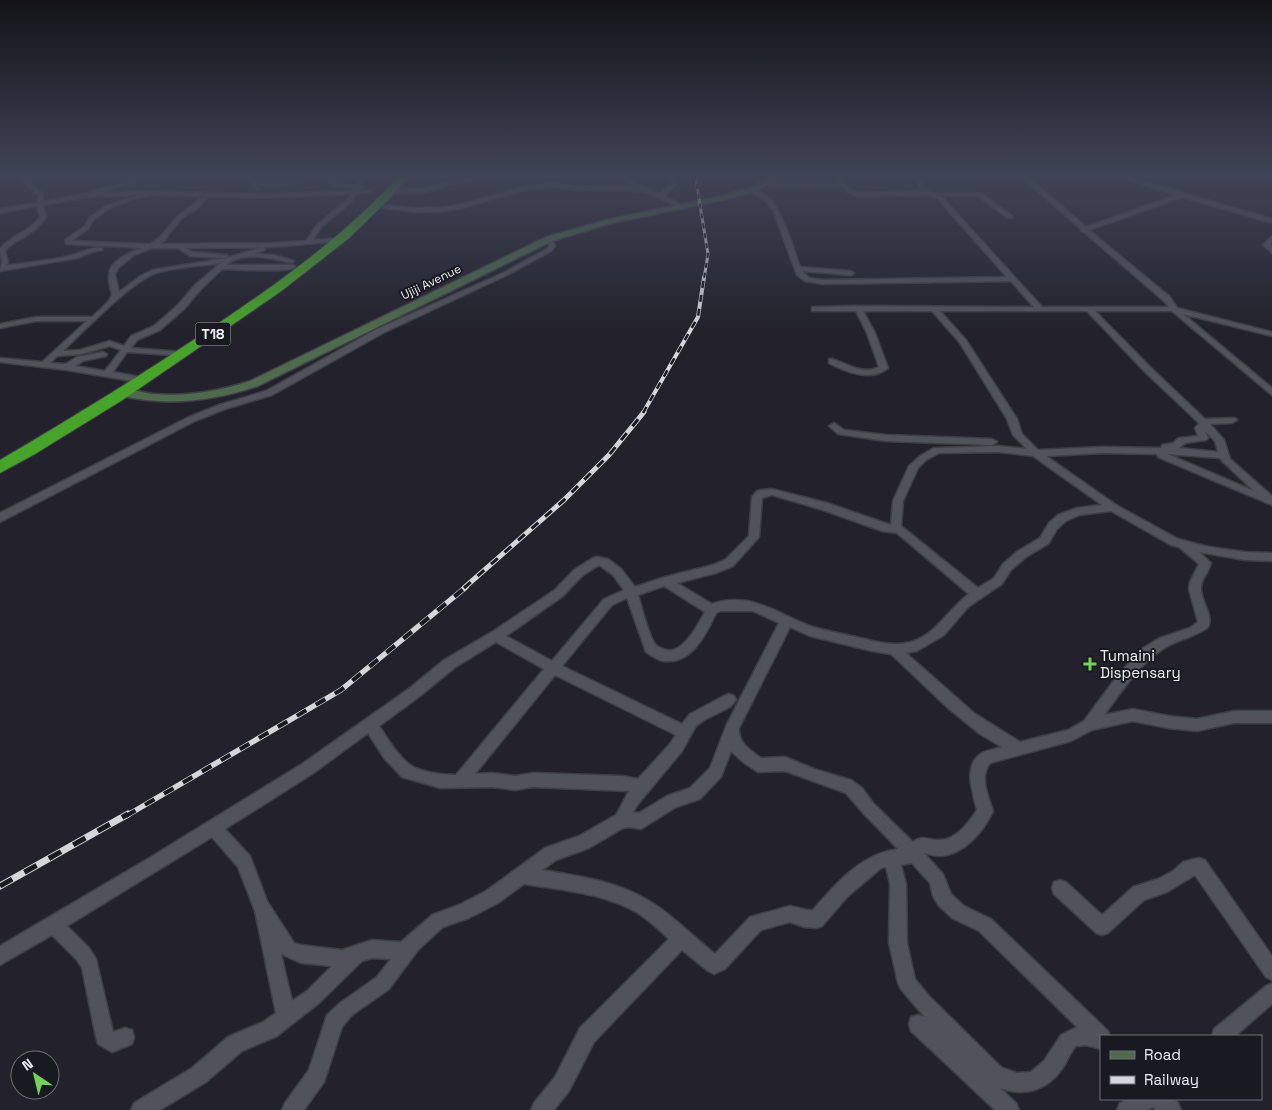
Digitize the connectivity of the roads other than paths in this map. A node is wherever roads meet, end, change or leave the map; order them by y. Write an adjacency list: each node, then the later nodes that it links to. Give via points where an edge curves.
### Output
1 (36, 226): 23 (street, via 10,241)
2 (87, 226): 17 (street, via 67,241 71,244)
3 (173, 226): 19 (street)
4 (319, 226): 16 (street)
5 (355, 226): 15 (highway, T18)
6 (589, 226): 14 (main road, Ujiji Avenue)
7 (782, 226): 30 (street)
8 (966, 226): 33 (street)
9 (1078, 226): 11 (street)
10 (1095, 226): 11 (street)
11 (1083, 230): 39 (street, via 1167,299)
12 (113, 236): 17 (street)
13 (1272, 238): 24 (street, via 1266,245)
14 (549, 239): 59 (main road, Ujiji Avenue, via 245,387 177,399); 69 (street, via 552,246 549,250 505,274 401,321 268,393 192,419)
15 (339, 240): 16 (street); 28 (highway, T18)
16 (308, 243): 18 (street)
17 (119, 245): 19 (street); 29 (street, via 77,256)
18 (281, 245): 22 (street); 28 (street)
19 (153, 246): 20 (street); 34 (street, via 132,254 115,267 112,274)
20 (180, 246): 21 (street); 26 (street, via 190,254)
21 (244, 246): 22 (street); 26 (street)
22 (270, 246): 25 (street); 26 (street)
23 (1, 251): 29 (street, via 5,262)
24 (1272, 251)
25 (248, 256): 26 (street); 28 (street, via 274,257)
26 (233, 258): 27 (street); 32 (street, via 167,268)
27 (221, 267): 28 (street); 45 (street, via 157,328 134,338)
28 (294, 267): 50 (highway, T18)
29 (0, 268)
30 (798, 269): 31 (street); 33 (street, via 804,279 815,282)
31 (851, 272)
32 (144, 276): 34 (street); 35 (street)
33 (1013, 279): 41 (street)
34 (116, 289): 35 (street)
35 (115, 298): 42 (street)
36 (858, 308): 37 (street); 40 (street); 53 (street, via 884,368 873,372 848,370)
37 (933, 308): 41 (street); 63 (street, via 963,342 1012,419 1018,435)
38 (1088, 308): 39 (street); 41 (street); 61 (street)
39 (1172, 308): 44 (street); 58 (street)
40 (815, 309)
41 (1040, 309)
42 (94, 319): 43 (street, via 35,317); 48 (street)
43 (0, 326)
44 (1272, 334)
45 (125, 349): 46 (street); 47 (street, via 110,343); 50 (street); 52 (street)
46 (94, 350): 47 (street); 49 (street)
47 (81, 352): 48 (street)
48 (54, 354): 54 (street)
49 (103, 354): 52 (street); 55 (street)
50 (183, 354): 57 (highway, T18)
51 (0, 360): 54 (street)
52 (118, 360): 56 (street)
53 (832, 362)
54 (43, 365): 55 (street)
55 (67, 367): 56 (street)
56 (108, 374): 57 (street)
57 (143, 380): 59 (highway, T18)
58 (1272, 392)
59 (122, 393): 66 (highway, T18)
60 (1232, 420): 61 (street)
61 (1203, 423): 63 (street, via 1200,428 1204,438 1182,440 1174,447); 65 (street, via 1220,440)
62 (834, 426): 63 (street, via 841,432 886,438 936,439)
63 (1032, 449): 64 (street); 68 (street); 70 (street, via 941,450 923,458 914,466 898,502 896,525)
64 (1149, 451): 65 (street); 67 (street, via 1189,465)
65 (1223, 455): 67 (street)
66 (0, 467)
67 (1272, 503)
68 (1112, 508): 71 (street); 75 (street, via 1077,512 1062,518 1044,541 1022,554 998,580)
69 (0, 518)
70 (900, 530): 73 (street, via 827,507 763,492 757,497 754,537 729,563 701,574); 75 (street)
71 (1184, 546): 72 (street); 84 (street, via 1205,563 1195,584 1204,624 1148,652 1123,679)
72 (1272, 557)
73 (665, 581): 74 (street); 76 (street)
74 (632, 593): 76 (street, via 650,648 663,656 678,654 688,648 698,638); 78 (street, via 617,572 597,561 559,593); 80 (street, via 615,598 603,608)
75 (977, 594): 79 (street, via 934,637 913,648)
76 (712, 610): 77 (street, via 725,605 754,606)
77 (786, 620): 79 (street, via 810,631); 86 (street)
78 (496, 636): 80 (street); 83 (street, via 449,664)
79 (894, 649): 87 (street, via 991,734)
80 (552, 668): 85 (street); 88 (street)
81 (729, 700): 85 (street, via 696,718)
82 (1272, 717): 84 (street, via 1234,716 1198,725 1133,715)
83 (370, 724): 88 (street, via 389,754 407,772 440,781); 91 (street)
84 (1089, 726): 87 (street, via 1071,735)
85 (685, 732): 89 (street, via 676,748)
86 (731, 732): 90 (street, via 716,772 696,793 672,801 641,821); 92 (street, via 739,749 758,764 784,763 849,786)
87 (1020, 749): 92 (street, via 986,758 980,764 977,778 984,811 961,840 942,848 922,845)
88 (459, 782): 89 (street, via 492,780 515,783 533,780 622,783)
89 (640, 787): 90 (street)
90 (622, 820): 94 (street, via 583,842 551,854)
91 (214, 828): 96 (street, via 244,862); 97 (street)
92 (913, 852): 93 (street, via 909,856); 108 (street, via 936,878 945,900 958,912 985,925)
93 (892, 859): 98 (street, via 876,862 861,874 816,920 790,914 756,922 718,964 709,962); 109 (street, via 898,884 898,943 907,983 995,1075 1008,1082 1034,1082 1046,1074 1068,1040 1077,1036)
94 (520, 875): 98 (street, via 595,887 624,898 644,908); 99 (street, via 479,905 438,922)
95 (1060, 888): 102 (street, via 1102,927 1139,893 1160,886 1197,866 1203,870 1230,914)
96 (261, 906): 100 (street, via 288,949 300,954 342,959); 104 (street)
97 (54, 925): 101 (street); 107 (street, via 90,964 105,1038 112,1043)
98 (680, 939): 114 (street, via 587,1035 562,1084)
99 (411, 946): 100 (street, via 404,951 372,949); 113 (street, via 383,983 346,1009 334,1022 317,1075)
100 (356, 955): 104 (street, via 314,997)
101 (0, 956)
102 (1272, 971)
103 (1272, 992): 106 (street)
104 (286, 1016): 112 (street, via 270,1029 236,1044 199,1075)
105 (918, 1024): 115 (street)
106 (1222, 1035)
107 (125, 1037)
108 (1100, 1038)
109 (1100, 1039)
110 (1145, 1100): 116 (street)
111 (1160, 1100): 117 (street)
112 (141, 1110)
113 (292, 1110)
114 (541, 1110)
115 (1009, 1110)
116 (1127, 1110)
117 (1171, 1110)

